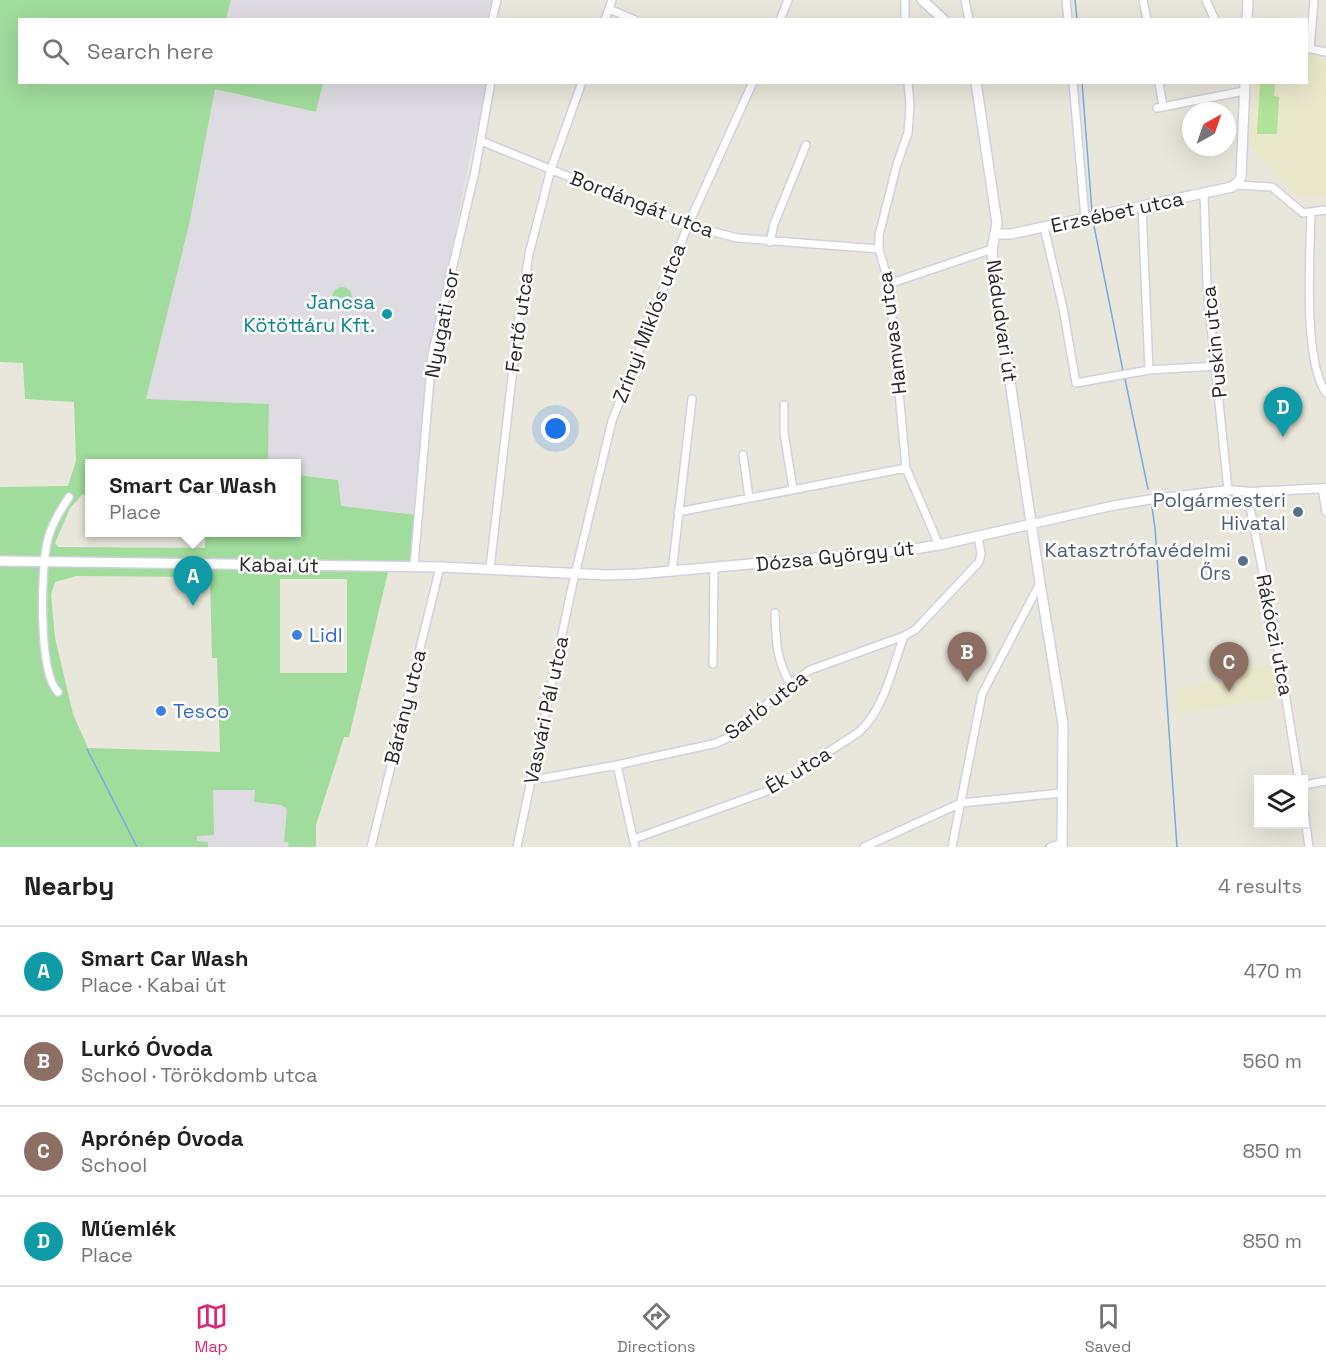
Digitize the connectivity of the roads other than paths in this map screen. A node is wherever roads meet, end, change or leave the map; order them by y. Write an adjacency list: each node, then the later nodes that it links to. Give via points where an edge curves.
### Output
1 (497, 0): 13 (street)
2 (612, 0): 12 (street)
3 (788, 0): 16 (street)
4 (905, 0): 17 (street)
5 (922, 0): 18 (main road)
6 (965, 0): 19 (street)
7 (1066, 0): 20 (street)
8 (1143, 0): 21 (street)
9 (1206, 0): 22 (street)
10 (1248, 0): 23 (main road)
11 (1314, 0): 24 (street)
12 (609, 9): 14 (street); 15 (street)
13 (492, 18)
14 (606, 18)
15 (630, 18)
16 (781, 18)
17 (905, 18)
18 (943, 18)
19 (969, 18)
20 (1068, 18)
21 (1147, 18)
22 (1214, 18)
23 (1247, 18)
24 (1308, 48): 25 (street)
25 (1326, 52)
26 (491, 84): 34 (street, Nyugati sor)
27 (581, 84): 36 (street, Fertő utca)
28 (752, 84): 43 (street, Zrínyi Miklós utca)
29 (908, 84): 47 (street, Hamvas utca, via 908,133 879,234)
30 (976, 84): 45 (main road, Nádudvari út)
31 (1073, 84): 42 (street)
32 (1159, 84): 33 (street, via 1160,108)
33 (1244, 87): 37 (main road, via 1240,176)
34 (481, 141): 36 (street, Bordángát utca); 70 (street, Nyugati sor, via 432,355)
35 (806, 145): 46 (street)
36 (551, 169): 43 (street, Bordángát utca); 72 (street, Fertő utca, via 523,289)
37 (1236, 184): 38 (main road, Erzsébet utca); 41 (street, via 1272,187 1298,211)
38 (1204, 193): 39 (main road, Erzsébet utca); 50 (street, Puskin utca, via 1207,286)
39 (1142, 206): 42 (main road, Erzsébet utca); 51 (street)
40 (1326, 210): 41 (street)
41 (1311, 214): 52 (street, via 1311,343)
42 (1085, 218): 44 (main road, Erzsébet utca)
43 (688, 225): 46 (street, Bordángát utca); 75 (street, Zrínyi Miklós utca, via 612,420)
44 (1044, 227): 45 (main road, Erzsébet utca); 51 (street, via 1076,383)
45 (996, 234): 48 (main road, Nádudvari út)
46 (770, 242): 47 (street, Bordángát utca)
47 (879, 249): 49 (street, Hamvas utca)
48 (992, 249): 49 (street); 65 (main road, Nádudvari út)
49 (889, 284): 56 (street, Hamvas utca)
50 (1216, 366): 51 (street); 59 (street, Puskin utca)
51 (1149, 370)
52 (1326, 393)
53 (692, 399): 63 (street)
54 (784, 405): 58 (street, via 784,433)
55 (743, 454): 62 (street)
56 (906, 468): 58 (street); 67 (street, Hamvas utca)
57 (1324, 488): 60 (street, Dózsa György út); 64 (street)
58 (794, 489): 62 (street)
59 (1228, 490): 60 (street, Dózsa György út); 65 (street, Dózsa György út, via 1111,506)
60 (1249, 492): 83 (street, Rákóczi utca)
61 (69, 497): 69 (street, via 47,542)
62 (749, 498): 63 (street)
63 (678, 512): 74 (street)
64 (1326, 512)
65 (1032, 524): 66 (main road, Dózsa György út); 76 (main road, Nádudvari út)
66 (978, 536): 67 (main road, Dózsa György út); 78 (street, Sarló utca, via 979,562 921,626)
67 (939, 545): 73 (main road, Dózsa György út)
68 (0, 561): 69 (main road, Kabai út)
69 (45, 562): 70 (main road, Kabai út); 81 (street, via 45,644 51,680)
70 (414, 566): 71 (main road, Dózsa György út)
71 (440, 567): 72 (main road, Dózsa György út); 92 (street, Bárány utca)
72 (490, 568): 75 (main road, Dózsa György út)
73 (714, 568): 74 (main road, Dózsa György út); 79 (street)
74 (672, 572): 75 (main road, Dózsa György út)
75 (577, 573): 84 (street, Vasvári Pál utca)
76 (1040, 583): 87 (main road, Nádudvari út, via 1063,724); 88 (street, via 982,694)
77 (775, 613): 80 (street, via 776,648)
78 (904, 636): 80 (street, Sarló utca, via 810,670); 90 (street, Ék utca, via 880,701 859,732 770,790)
79 (713, 664)
80 (790, 684): 82 (street, Sarló utca, via 729,738)
81 (58, 692)
82 (617, 765): 84 (street, Sarló utca); 90 (street)
83 (1298, 775)
84 (531, 778): 93 (street, Vasvári Pál utca)
85 (1326, 781): 86 (street)
86 (1308, 784)
87 (1062, 793): 88 (street); 91 (main road, Nádudvari út)
88 (961, 803): 94 (street); 95 (street)
89 (1306, 829): 97 (street)
90 (634, 843)
91 (1062, 845): 96 (street)
92 (371, 847)
93 (517, 847)
94 (864, 847)
95 (952, 847)
96 (1050, 847)
97 (1309, 847)

